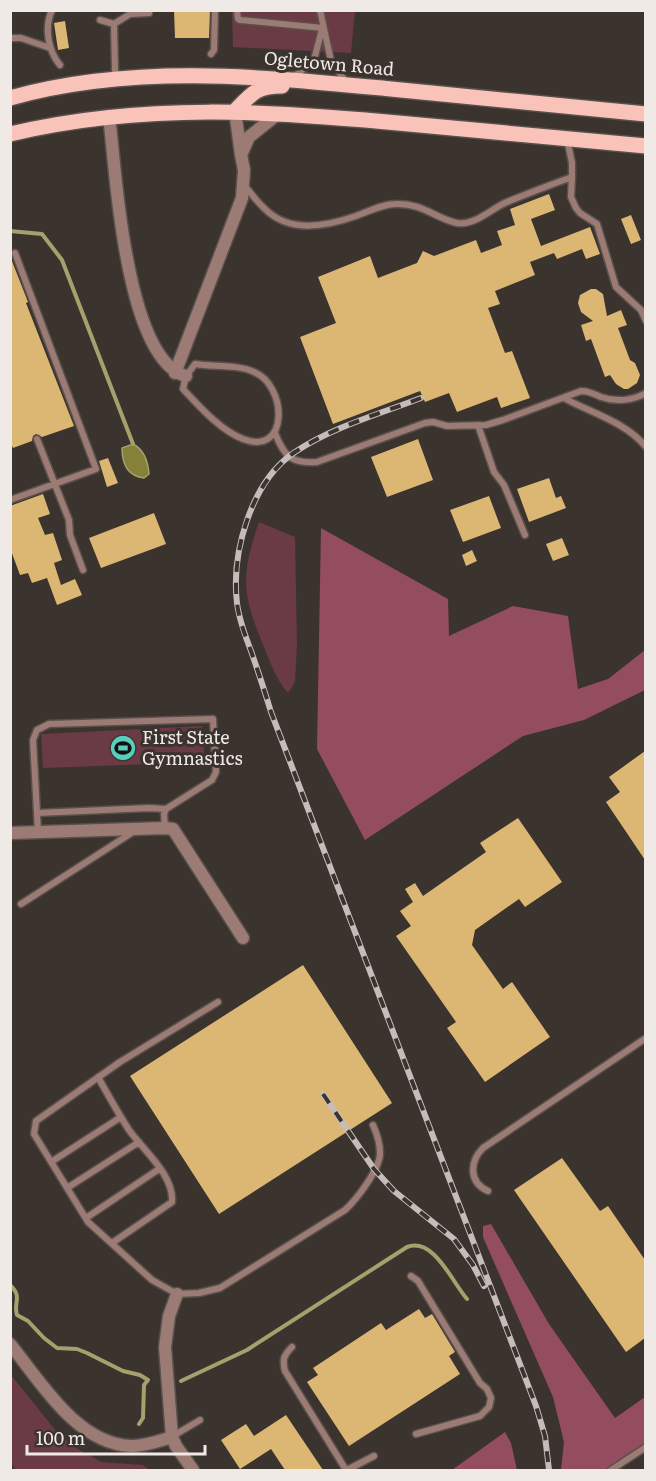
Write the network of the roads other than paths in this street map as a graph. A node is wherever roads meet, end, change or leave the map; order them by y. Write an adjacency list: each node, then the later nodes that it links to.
1 (52, 10): 10 (lane)
2 (215, 10): 11 (lane)
3 (237, 10): 8 (lane)
4 (320, 10): 8 (lane)
5 (149, 13): 7 (lane)
6 (100, 20): 7 (lane)
7 (114, 24): 13 (lane)
8 (322, 28): 14 (lane); 15 (lane)
9 (10, 38): 10 (lane)
10 (50, 48): 12 (lane)
11 (211, 54)
12 (60, 65)
13 (116, 71): 14 (main road); 16 (main road)
14 (292, 79): 15 (main road, Ogletown Road); 16 (main road, Ogletown Road)
15 (348, 85): 17 (main road); 19 (main road, Ogletown Road)
16 (14, 98)
17 (235, 111): 18 (main road); 20 (main road); 25 (street)
18 (279, 113): 22 (main road); 25 (street)
19 (645, 114)
20 (109, 116): 21 (main road); 31 (street)
21 (10, 134)
22 (566, 139): 23 (main road); 27 (lane)
23 (603, 142): 24 (main road); 26 (main road)
24 (645, 146)
25 (241, 154): 28 (street)
26 (645, 156)
27 (572, 177): 28 (lane); 30 (lane)
28 (244, 184): 31 (street)
29 (15, 253): 38 (lane)
30 (645, 321)
31 (181, 375): 35 (lane); 35 (lane)
32 (645, 393): 33 (lane)
33 (564, 398): 34 (lane); 37 (lane)
34 (478, 425): 35 (lane); 40 (lane)
35 (274, 433)
36 (38, 439): 38 (lane)
37 (645, 447)
38 (56, 484): 39 (lane); 41 (lane)
39 (10, 500)
40 (525, 535)
41 (83, 570)
42 (166, 809): 43 (lane); 43 (lane); 45 (lane)
43 (37, 813): 46 (lane)
44 (139, 828): 45 (street); 46 (street); 48 (lane)
45 (165, 828): 49 (street)
46 (38, 832): 47 (street)
47 (10, 833)
48 (21, 904)
49 (243, 938)
50 (218, 1002): 52 (lane)
51 (645, 1038): 59 (lane)
52 (98, 1077): 53 (lane); 56 (lane)
53 (121, 1117): 55 (lane); 56 (lane)
54 (373, 1125): 63 (lane)
55 (139, 1142): 57 (lane); 58 (lane)
56 (51, 1162): 58 (lane)
57 (159, 1169): 60 (lane); 61 (lane)
58 (67, 1188): 60 (lane)
59 (488, 1191)
60 (86, 1218): 61 (lane)
61 (112, 1243): 63 (lane)
62 (411, 1276): 67 (lane)
63 (177, 1294): 68 (street)
64 (10, 1344): 68 (street)
65 (292, 1347): 72 (lane)
66 (200, 1420): 68 (lane)
67 (417, 1434)
68 (172, 1437): 71 (street)
69 (645, 1447): 73 (lane)
70 (374, 1456): 72 (lane)
71 (194, 1470)
72 (346, 1470)
73 (611, 1470)

